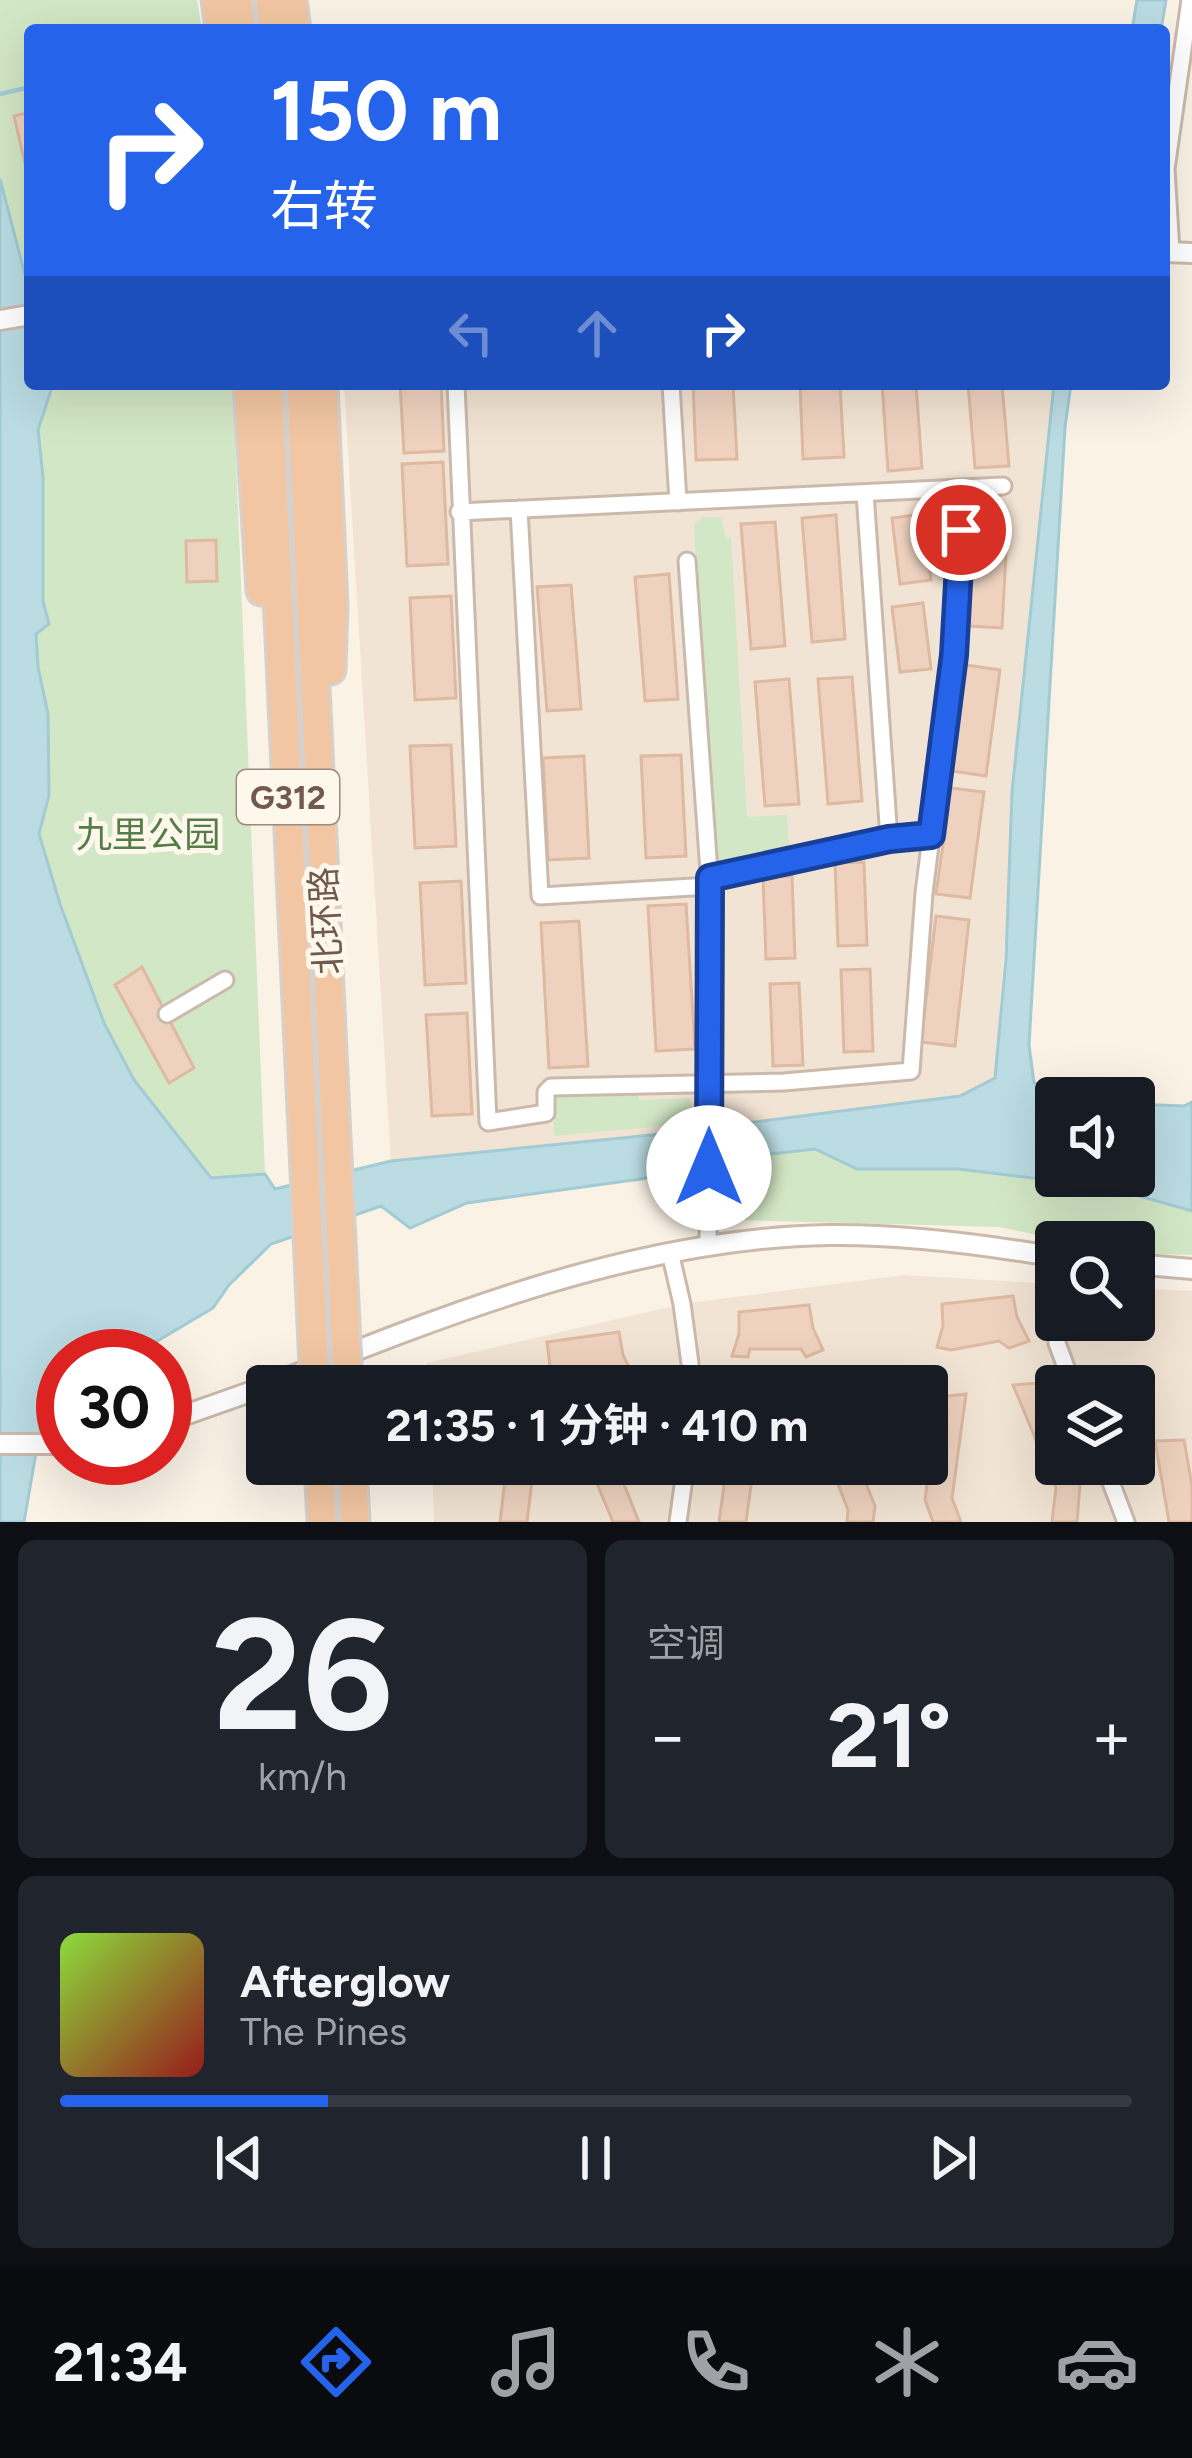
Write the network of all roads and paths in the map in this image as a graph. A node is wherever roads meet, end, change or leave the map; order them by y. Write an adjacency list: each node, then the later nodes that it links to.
1 (1190, 0): 2 (street)
2 (1170, 141)
3 (1170, 203): 4 (street)
4 (1176, 253)
5 (248, 390): 22 (highway)
6 (268, 390): 22 (highway, 北环路 / G312)
7 (301, 390): 21 (highway, 北环路 / G312)
8 (323, 390): 21 (highway)
9 (456, 390): 16 (street)
10 (671, 390): 14 (street)
11 (1003, 486): 12 (street)
12 (964, 488): 13 (street); 18 (street)
13 (865, 493): 14 (street); 19 (street)
14 (678, 502): 15 (street)
15 (519, 509): 16 (street); 20 (street)
16 (459, 512): 25 (street)
17 (687, 561): 20 (street)
18 (931, 835): 19 (street); 25 (street)
19 (889, 839): 20 (street)
20 (710, 882): 25 (street)
21 (326, 907): 33 (highway, 北环路 / G312, bridge)
22 (294, 923): 31 (highway, 北环路 / G312, bridge)
23 (225, 980): 24 (street)
24 (166, 1014)
25 (708, 1081): 26 (street)
26 (708, 1246): 27 (street); 28 (street)
27 (670, 1252): 32 (street); 34 (street)
28 (1035, 1253)
29 (1155, 1266): 30 (street)
30 (1192, 1269)
31 (314, 1365)
32 (319, 1365)
33 (347, 1365)
34 (690, 1365)
35 (246, 1393): 36 (street)
36 (192, 1412)
37 (0, 1444): 38 (street)
38 (36, 1445)
39 (320, 1485): 43 (highway)
40 (353, 1485): 44 (highway)
41 (683, 1485): 45 (street)
42 (1112, 1485): 46 (street)
43 (322, 1522)
44 (355, 1522)
45 (678, 1522)
46 (1126, 1522)

